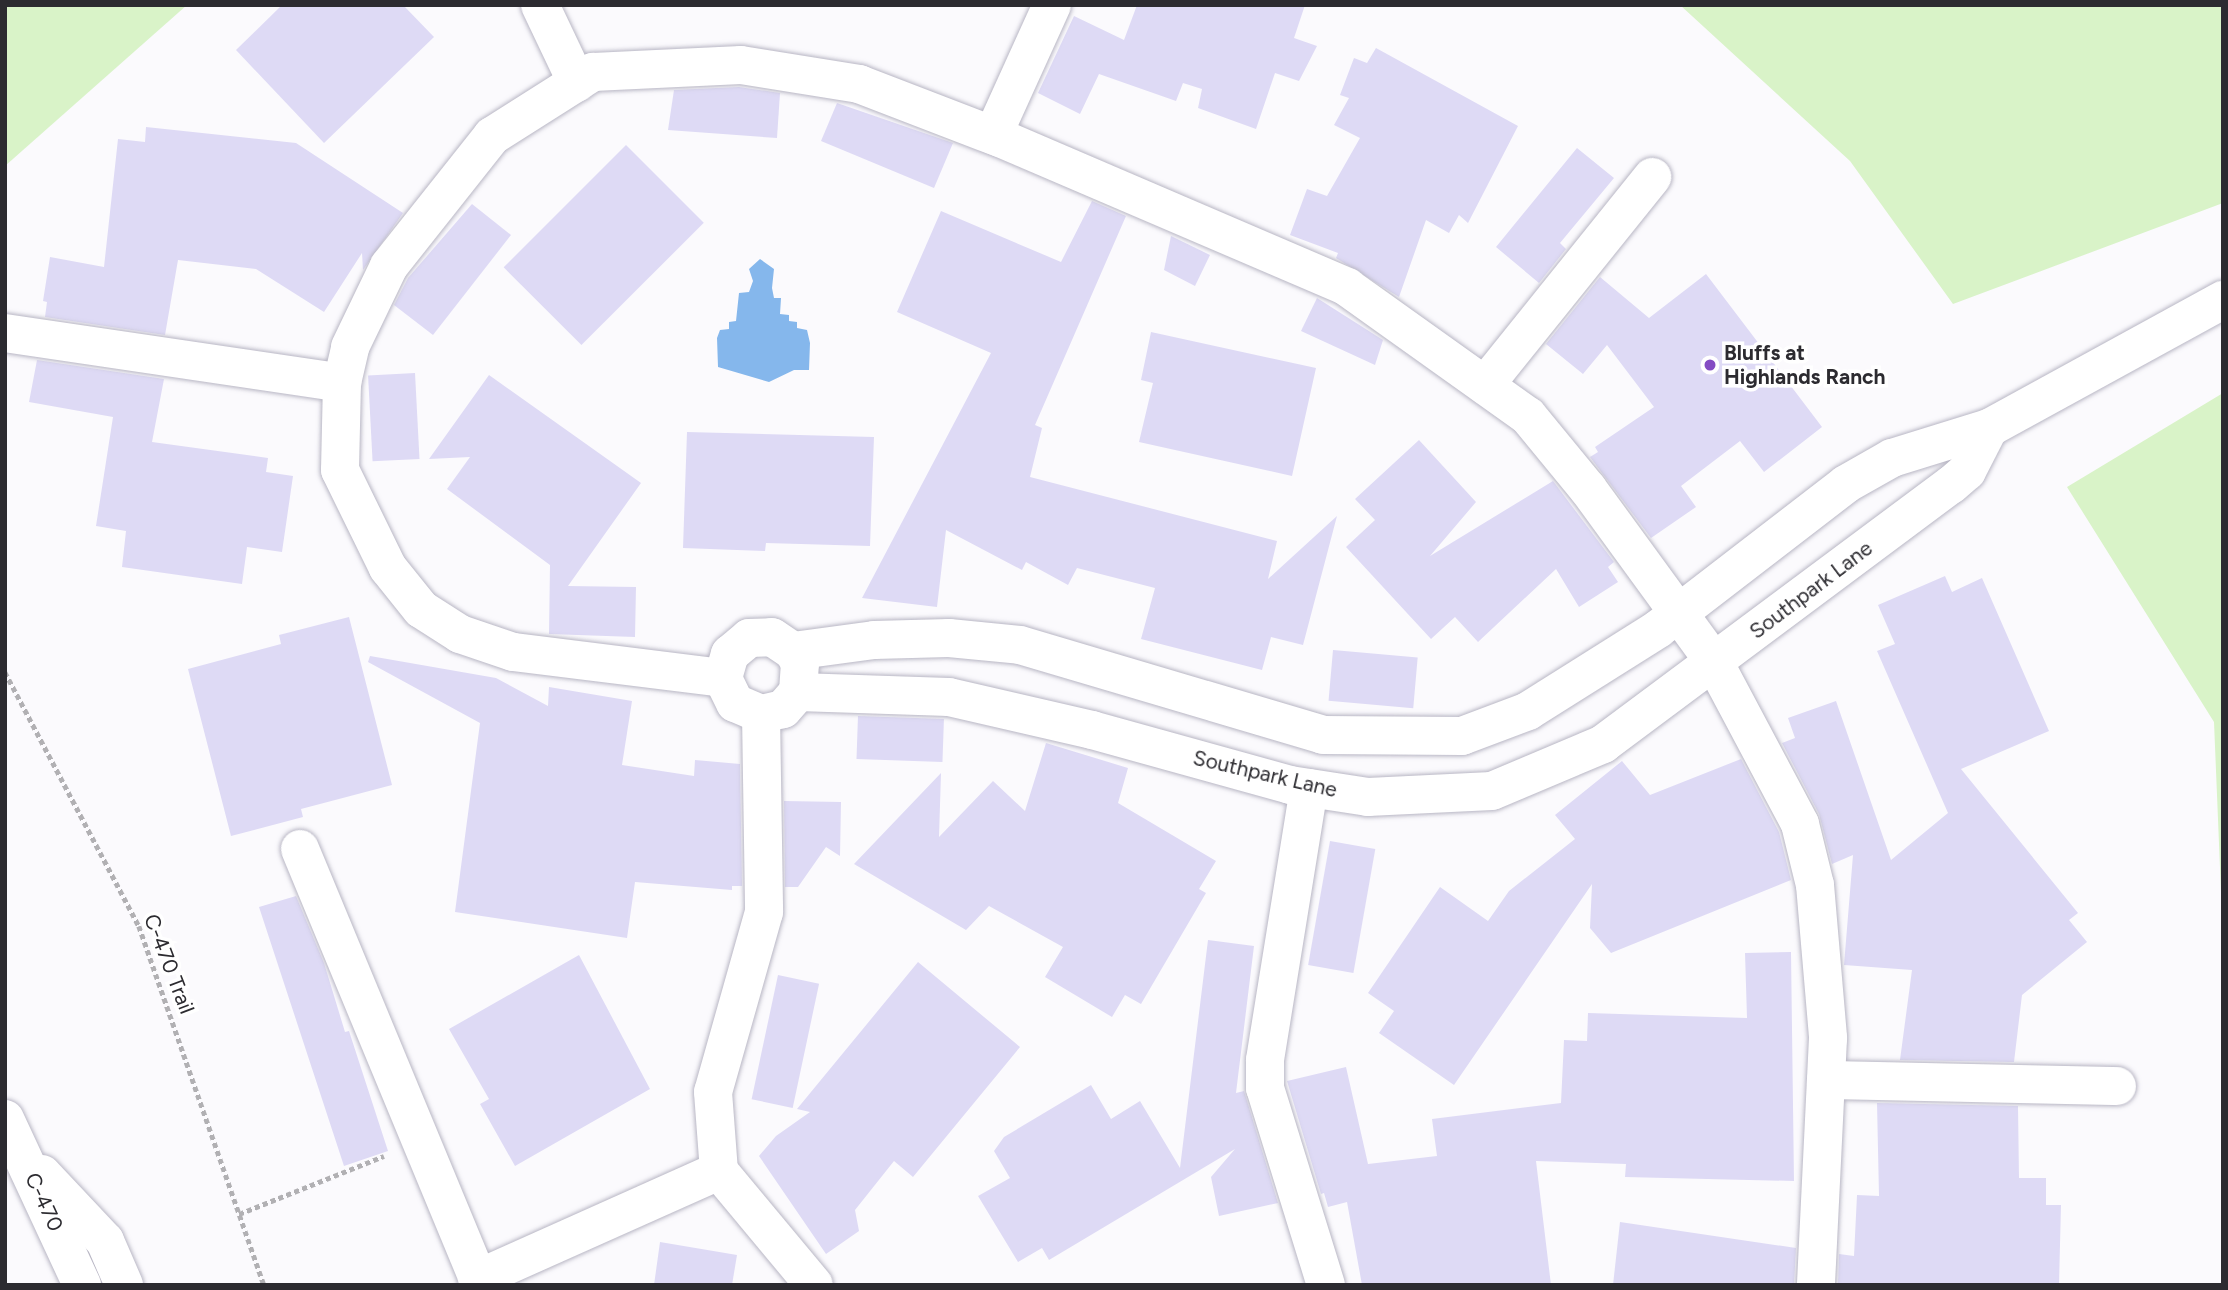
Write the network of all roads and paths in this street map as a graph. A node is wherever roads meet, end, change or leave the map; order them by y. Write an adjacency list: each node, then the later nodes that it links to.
1 (540, 5): 3 (main road)
2 (1052, 5): 4 (main road)
3 (577, 83): 4 (main road); 8 (main road)
4 (993, 135): 9 (main road)
5 (1652, 177): 9 (main road)
6 (2223, 300): 10 (main road)
7 (5, 333): 8 (main road)
8 (342, 383): 15 (main road)
9 (1485, 385): 11 (main road)
10 (1989, 428): 11 (main road); 13 (main road, Southpark Lane)
11 (1680, 612): 12 (main road); 13 (main road)
12 (793, 651): 15 (main road); 16 (main road)
13 (1714, 662): 18 (main road, Southpark Lane); 20 (main road)
14 (5, 671): 25 (path, C-470 Trail)
15 (723, 678): 17 (main road)
16 (798, 692): 17 (main road); 18 (main road, Southpark Lane)
17 (761, 714): 24 (main road)
18 (1309, 788): 31 (main road)
19 (300, 849): 23 (main road)
20 (1826, 1080): 21 (main road); 32 (main road)
21 (2117, 1086)
22 (12, 1134): 27 (main road, C-470); 28 (main road)
23 (421, 1142): 25 (path); 26 (main road)
24 (719, 1171): 26 (main road); 30 (main road)
25 (239, 1214): 29 (path, C-470 Trail)
26 (479, 1282)
27 (82, 1285)
28 (124, 1285)
29 (264, 1285)
30 (814, 1285)
31 (1326, 1285)
32 (1816, 1285)

